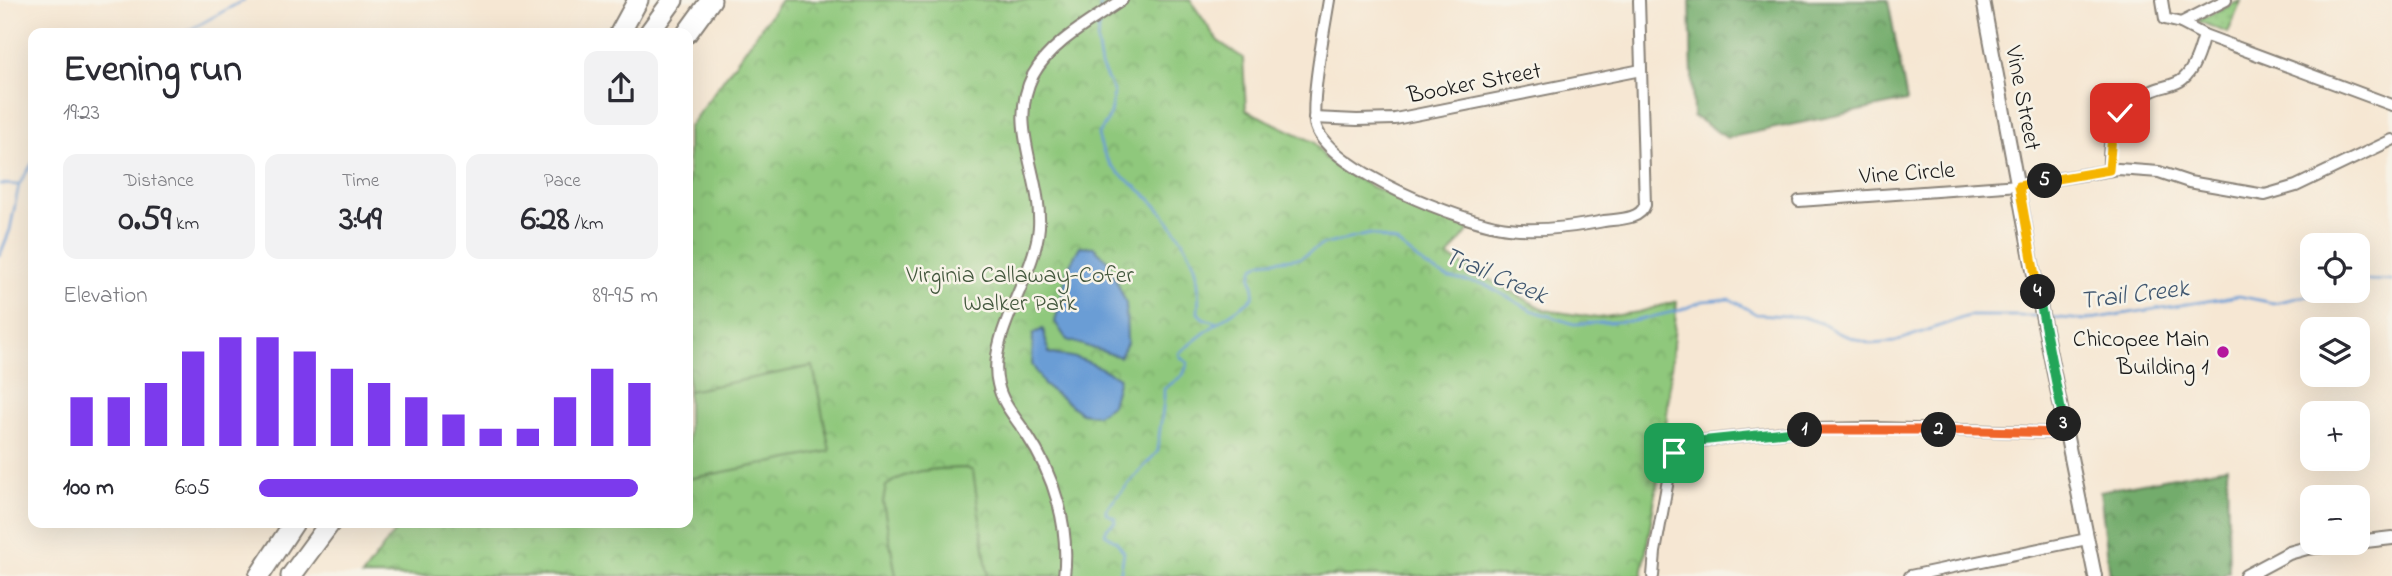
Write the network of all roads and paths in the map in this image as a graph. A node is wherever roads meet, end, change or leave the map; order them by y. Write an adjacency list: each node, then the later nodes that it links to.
1 (638, 0): 11 (highway)
2 (673, 0): 12 (highway)
3 (711, 0): 13 (highway)
4 (1122, 0): 31 (street)
5 (1329, 0): 17 (street)
6 (1639, 0): 15 (street)
7 (1983, 0): 20 (street, Vine Street)
8 (2162, 0): 10 (street)
9 (2226, 0): 10 (street)
10 (2181, 23): 14 (street)
11 (623, 28)
12 (653, 28)
13 (691, 28)
14 (2204, 35): 16 (street); 19 (street)
15 (1641, 70): 17 (street, Booker Street); 17 (street)
16 (2392, 105)
17 (1314, 118)
18 (2392, 140): 19 (street, Vine Circle)
19 (2109, 170): 20 (street, Vine Circle)
20 (2019, 186): 21 (street, Vine Circle); 22 (street, Vine Street)
21 (1799, 201)
22 (2066, 433): 26 (street, Vine Street); 32 (street)
23 (291, 528): 29 (highway)
24 (326, 528): 30 (highway)
25 (2392, 538): 27 (street)
26 (2087, 539): 33 (street); 34 (street, Vine Street)
27 (2370, 541)
28 (2300, 550): 35 (street)
29 (259, 576)
30 (291, 576)
31 (1064, 576)
32 (1653, 576)
33 (1910, 576)
34 (2095, 576)
35 (2246, 576)

